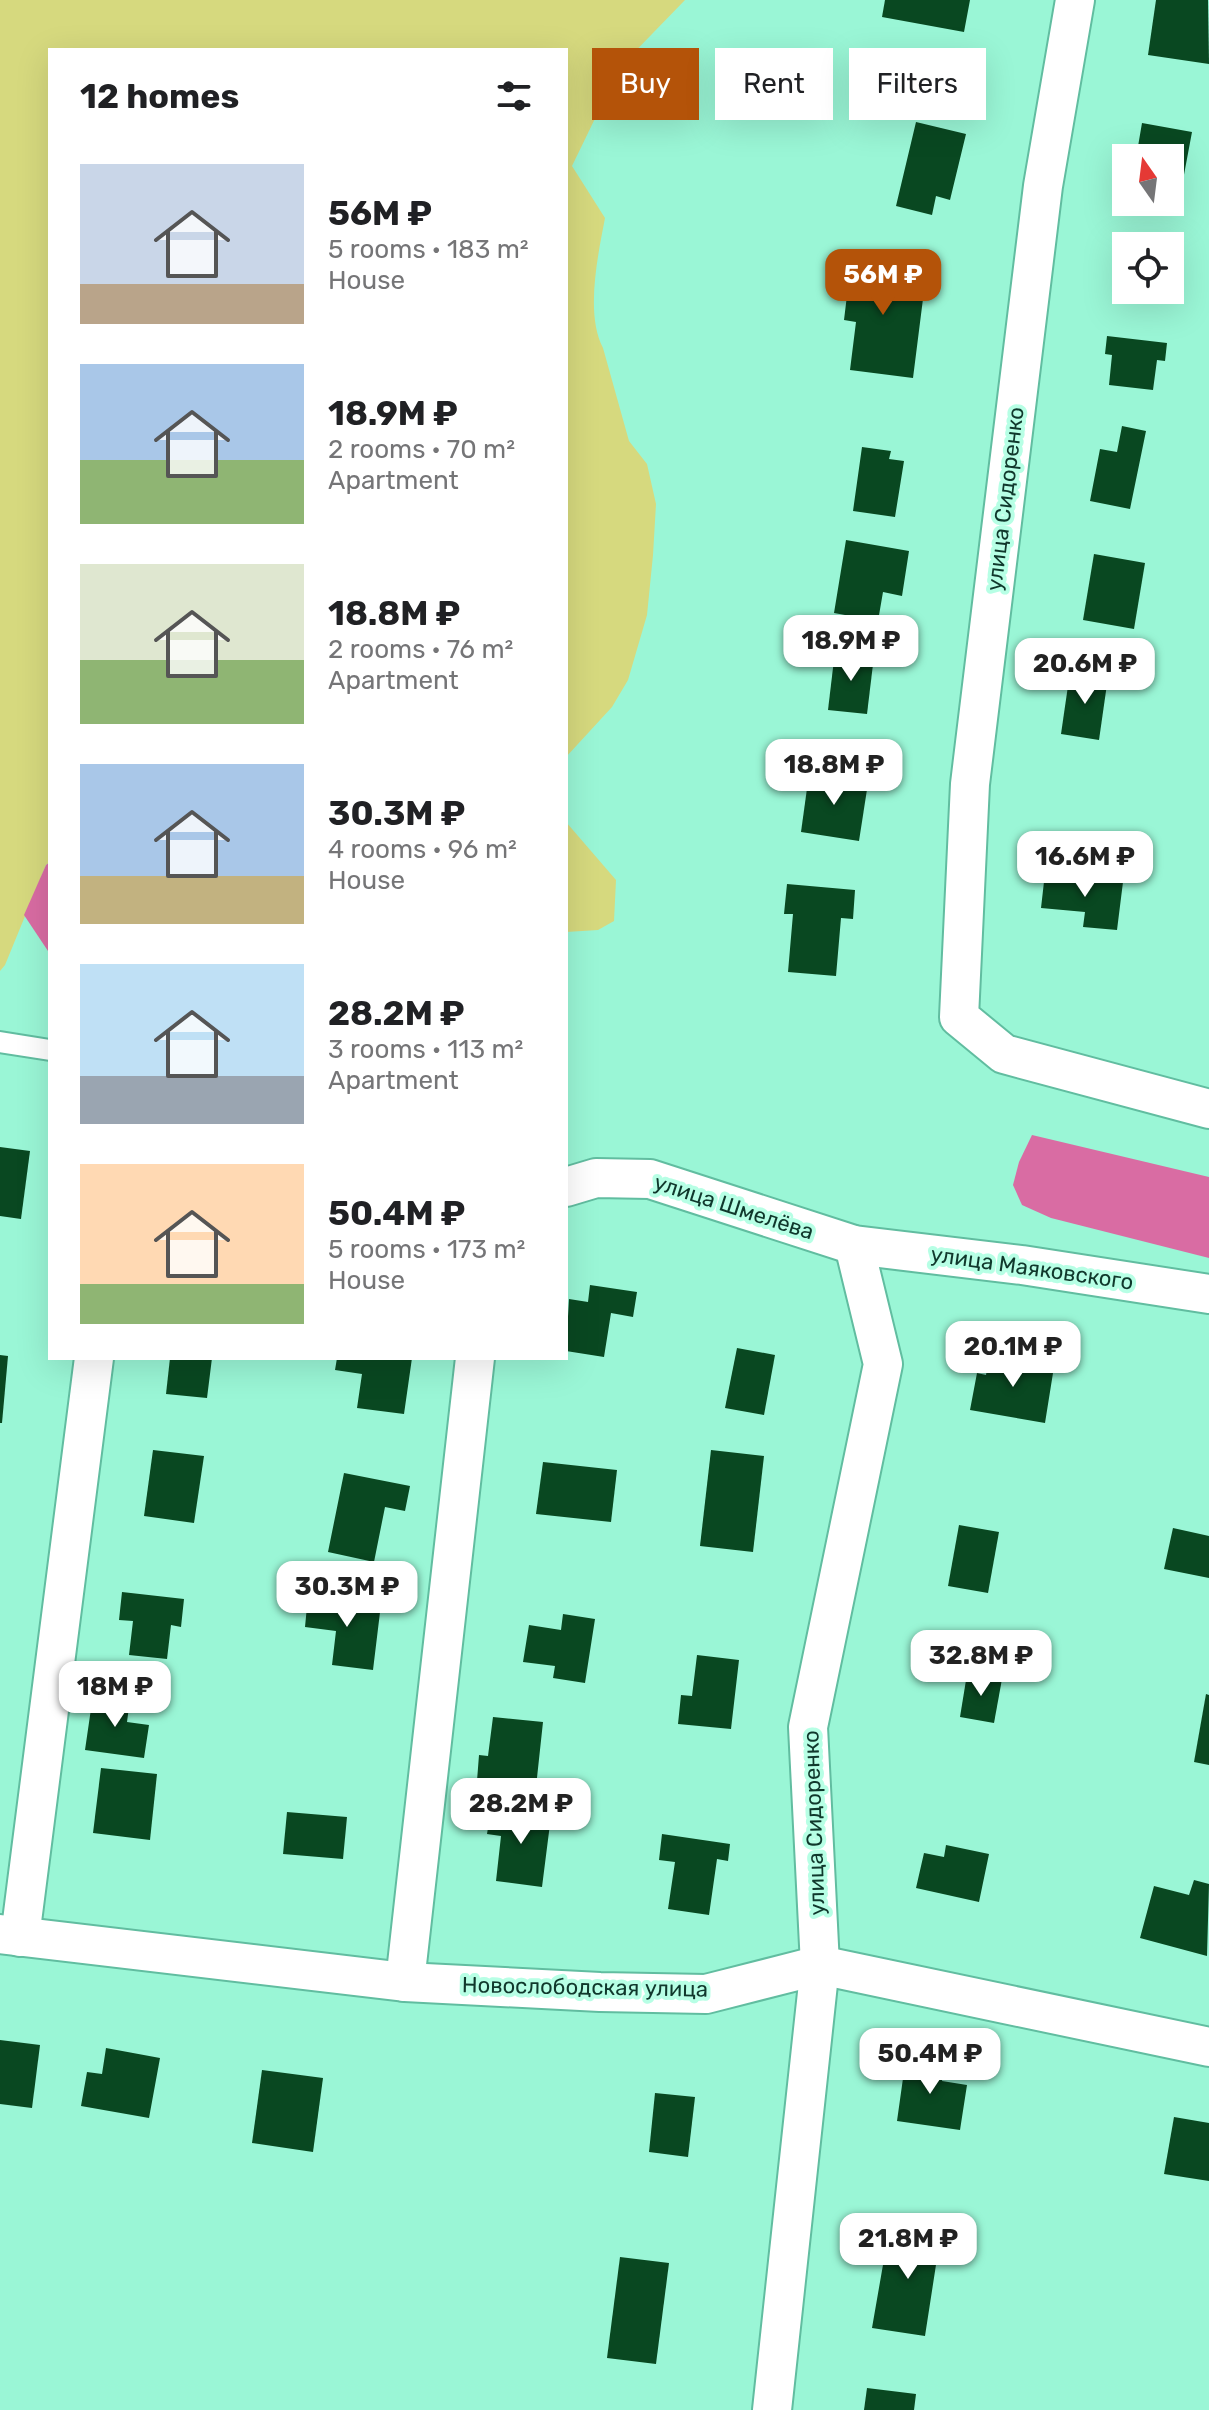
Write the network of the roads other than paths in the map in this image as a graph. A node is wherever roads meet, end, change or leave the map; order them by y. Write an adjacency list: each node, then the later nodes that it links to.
1 (1075, 0): 4 (street, улица Сидоренко)
2 (0, 1042): 3 (lane)
3 (48, 1050)
4 (1209, 1109)
5 (568, 1186): 6 (street, улица Шмелёва)
6 (854, 1245): 7 (street, улица Маяковского); 11 (street, улица Сидоренко)
7 (1209, 1294)
8 (94, 1360): 10 (street)
9 (475, 1360): 12 (street)
10 (10, 1936): 12 (street, Новослободская улица)
11 (820, 1965): 12 (street, Новослободская улица); 13 (street, Новослободская улица); 14 (street, улица Сидоренко)
12 (405, 1982)
13 (1209, 2047)
14 (772, 2410)

